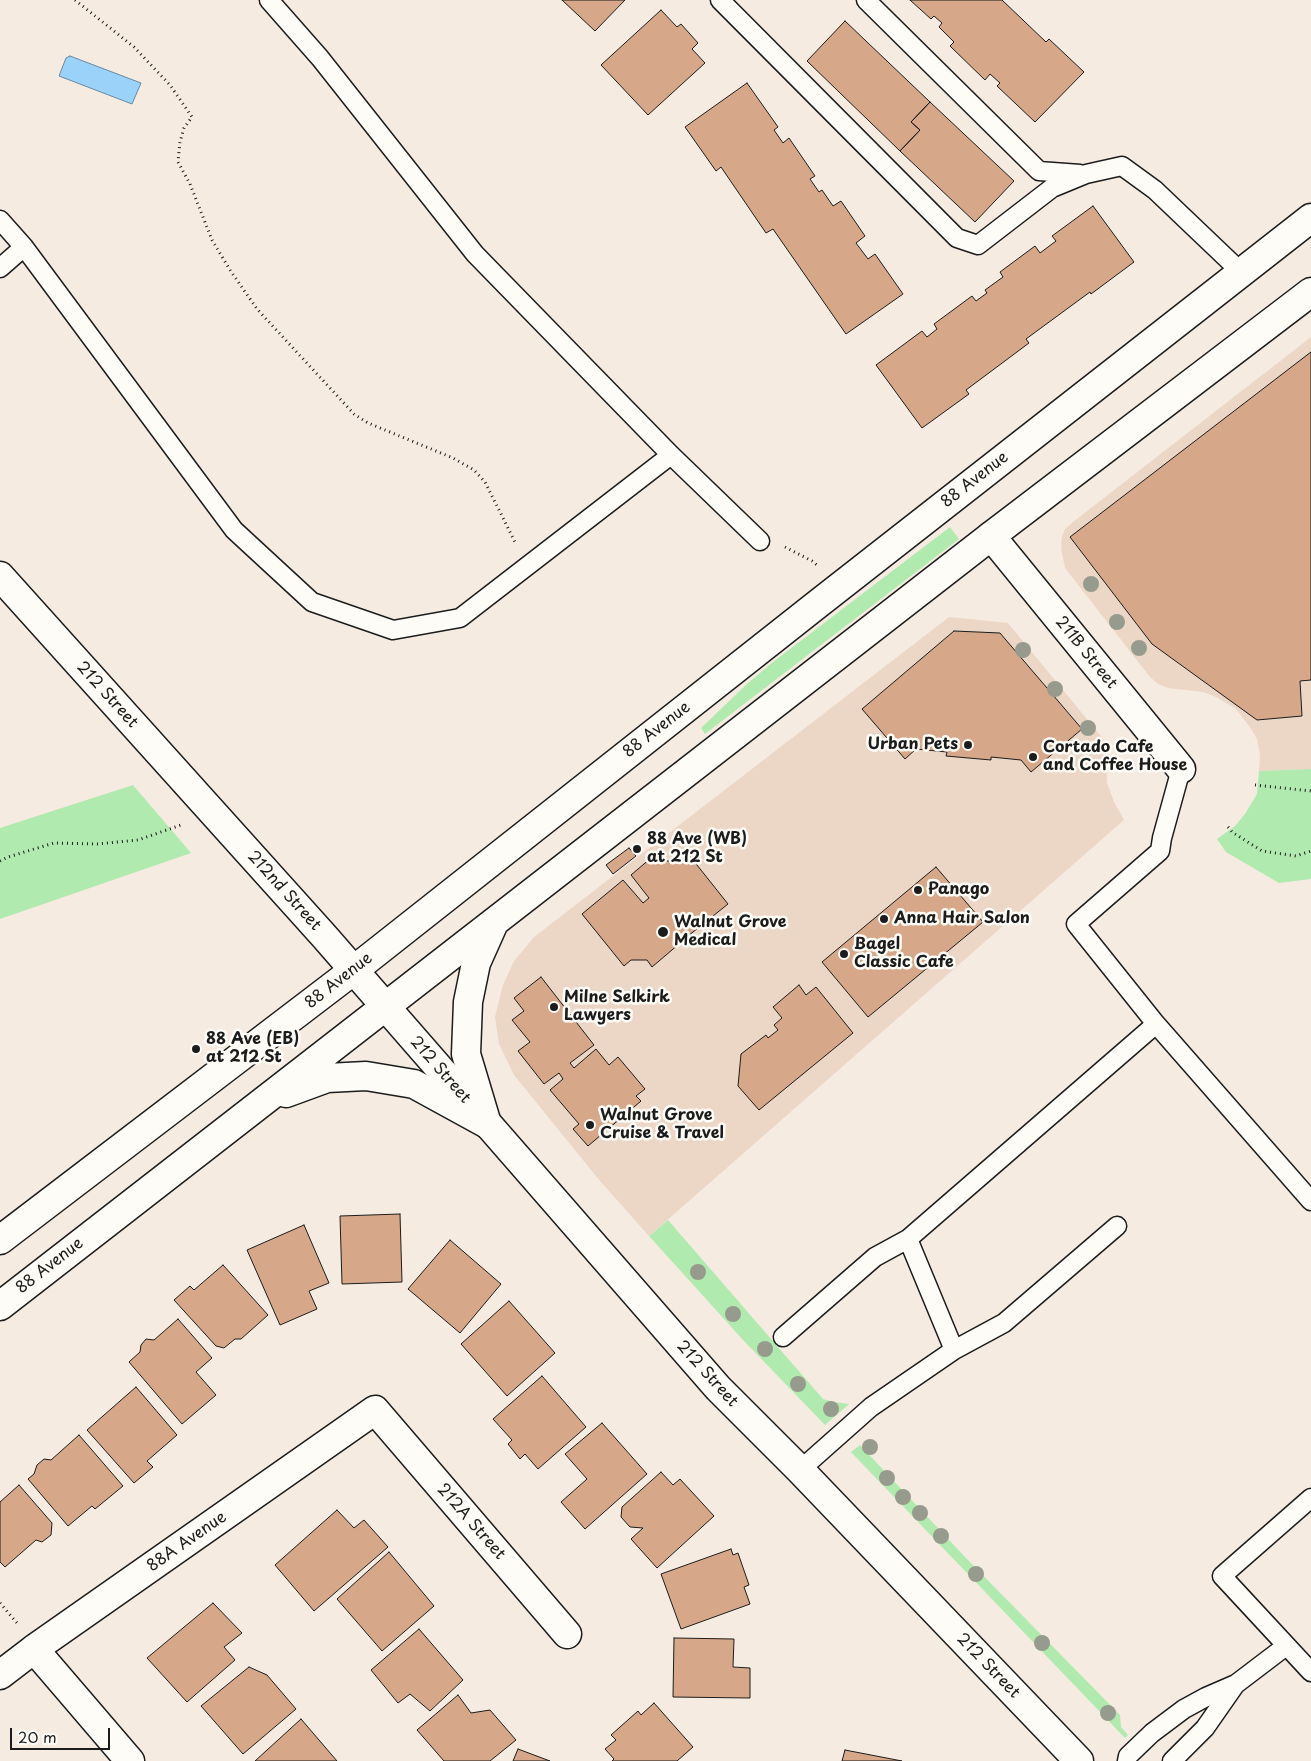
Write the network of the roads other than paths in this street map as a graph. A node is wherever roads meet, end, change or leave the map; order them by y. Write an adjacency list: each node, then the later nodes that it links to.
1 (269, 0): 11 (lane)
2 (720, 0): 4 (lane)
3 (866, 0): 4 (lane)
4 (1086, 174): 9 (lane)
5 (1311, 218): 9 (main road, 88 Avenue)
6 (0, 220): 7 (lane)
7 (24, 247): 8 (lane); 11 (lane)
8 (0, 268)
9 (1241, 272): 18 (main road, 88 Avenue)
10 (1311, 292): 12 (main road, 88 Avenue)
11 (671, 455): 13 (lane)
12 (991, 536): 15 (main road, 211B Street); 17 (main road, 88 Avenue)
13 (760, 541)
14 (0, 576): 16 (main road, 212 Street)
15 (1181, 769): 20 (lane)
16 (215, 813): 18 (main road, 212nd Street)
17 (495, 922): 19 (main road, 88 Avenue); 22 (main road)
18 (354, 970): 19 (main road, 212 Street); 26 (main road, 88 Avenue)
19 (385, 1007): 21 (main road, 88 Avenue); 22 (main road, 212 Street)
20 (1156, 1024): 23 (lane); 25 (lane)
21 (261, 1102): 22 (main road); 27 (main road, 88 Avenue)
22 (487, 1124): 31 (main road, 212 Street)
23 (1311, 1201)
24 (1117, 1226): 29 (lane)
25 (908, 1239): 28 (lane); 29 (lane)
26 (0, 1240)
27 (0, 1306)
28 (783, 1337)
29 (954, 1350): 31 (lane)
30 (375, 1410): 33 (main road, 212A Street); 35 (main road, 88A Avenue)
31 (800, 1470): 40 (main road, 212 Street)
32 (1311, 1498): 34 (lane)
33 (567, 1634)
34 (1286, 1646): 36 (lane); 38 (lane)
35 (34, 1649): 37 (main road, 88A Avenue); 39 (main road)
36 (1311, 1672)
37 (0, 1675)
38 (1236, 1684): 41 (lane); 42 (lane)
39 (130, 1761)
40 (1079, 1761)
41 (1127, 1761)
42 (1172, 1761)

